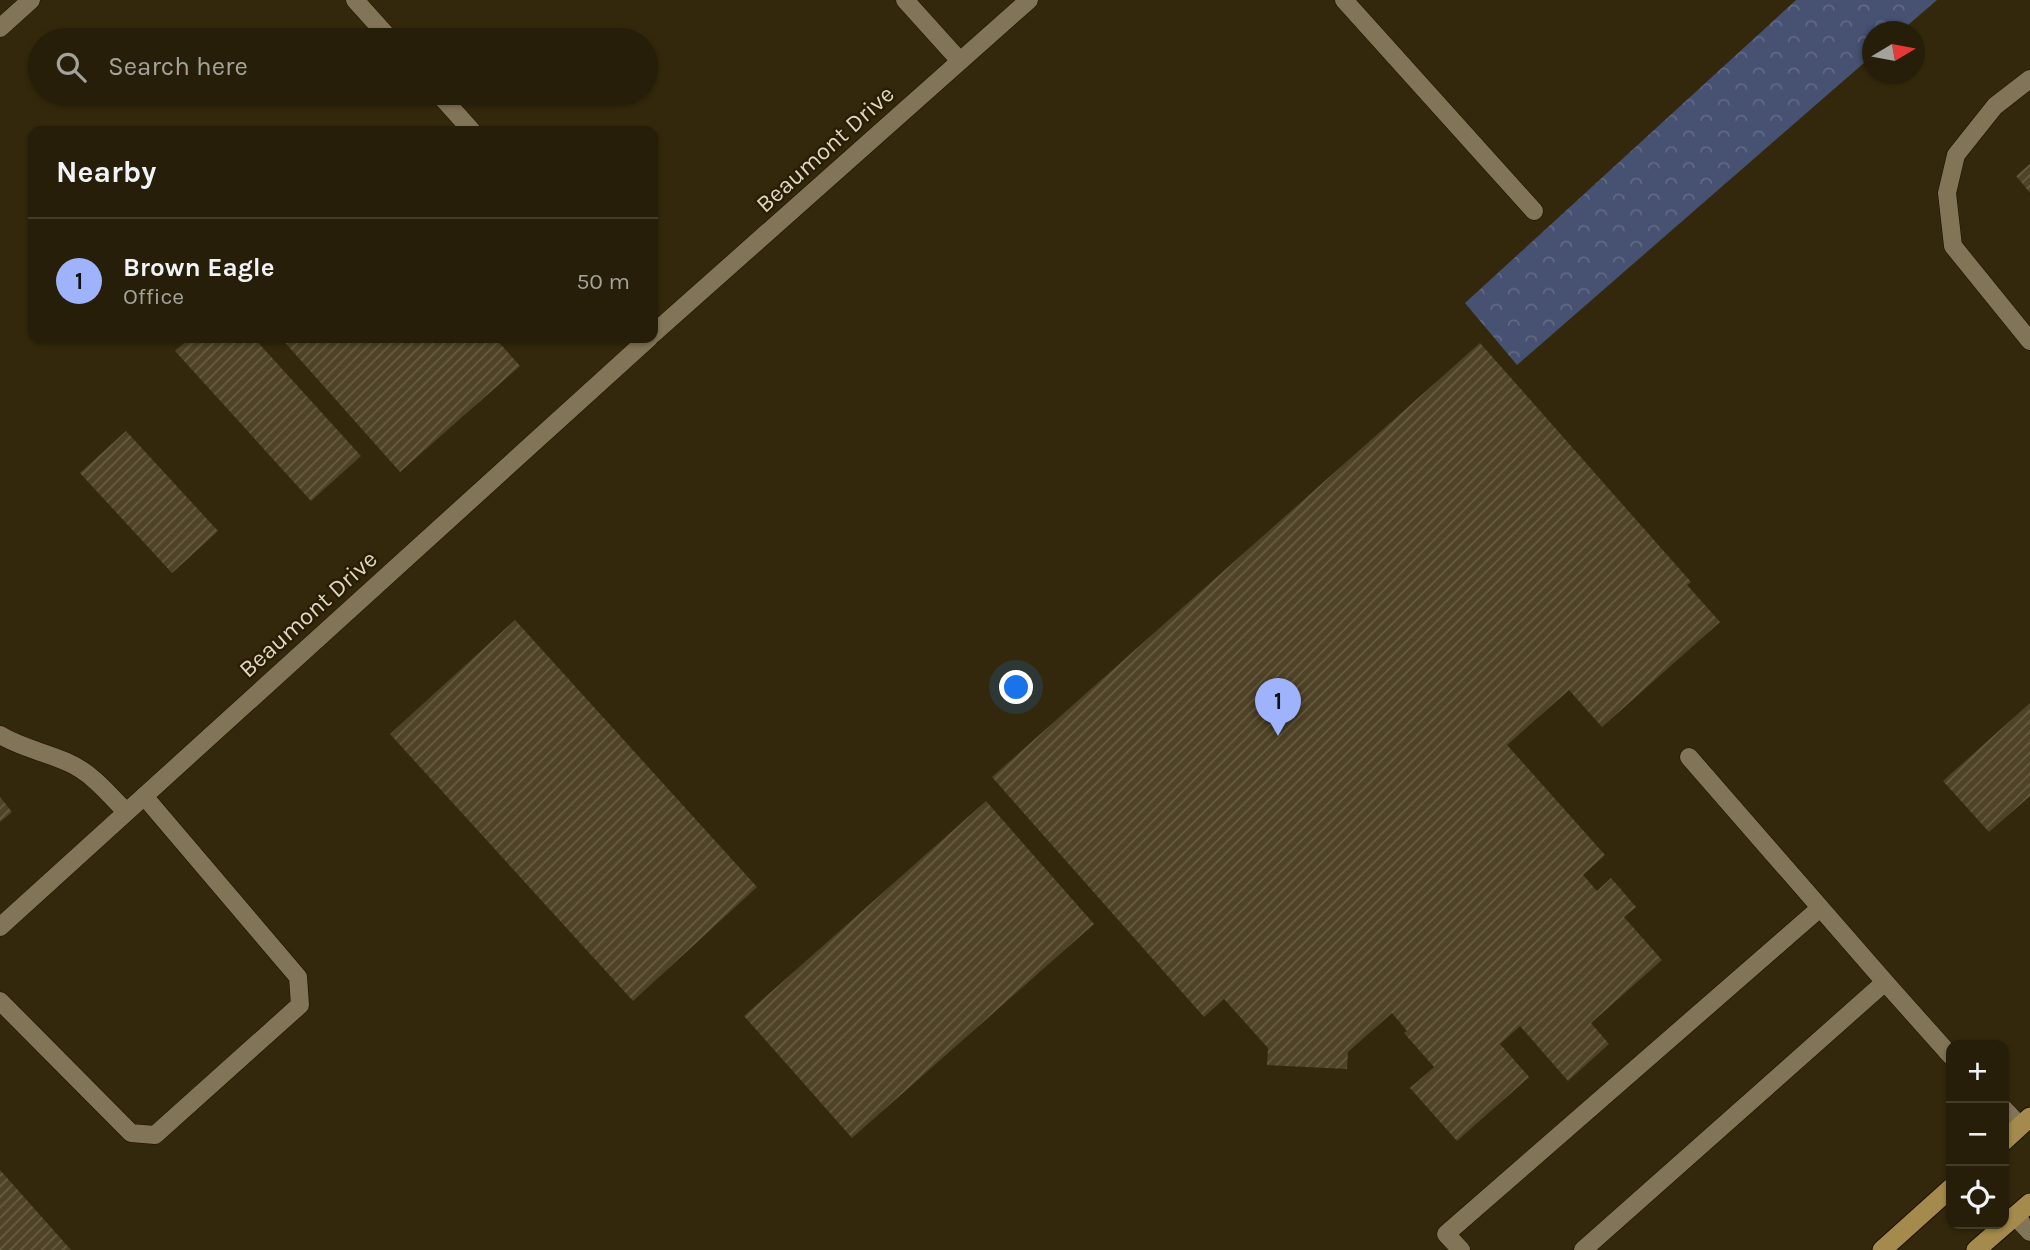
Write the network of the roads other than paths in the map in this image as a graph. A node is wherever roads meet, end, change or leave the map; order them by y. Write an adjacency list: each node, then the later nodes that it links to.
1 (31, 0): 6 (street)
2 (355, 0): 7 (street)
3 (905, 0): 8 (street)
4 (1029, 0): 8 (street, Beaumont Drive)
5 (1344, 0): 12 (street)
6 (0, 28)
7 (380, 28)
8 (960, 61): 13 (street, Beaumont Drive)
9 (2030, 79): 14 (street)
10 (449, 105): 11 (street)
11 (468, 126)
12 (1534, 211)
13 (658, 330)
14 (2030, 341)
15 (643, 343): 18 (street, Beaumont Drive)
16 (0, 735): 19 (street)
17 (1689, 757): 20 (street)
18 (144, 796): 19 (street, Beaumont Drive); 23 (street)
19 (126, 812): 21 (street, Beaumont Drive)
20 (1821, 908): 22 (street); 31 (street)
21 (0, 927)
22 (1885, 982): 24 (street); 32 (street)
23 (0, 1001)
24 (1946, 1050)
25 (2009, 1112): 26 (street)
26 (2025, 1121): 27 (highway)
27 (2009, 1136)
28 (1946, 1192): 33 (highway)
29 (2023, 1210): 30 (street); 34 (highway)
30 (2030, 1232)
31 (1461, 1250)
32 (1583, 1250)
33 (1882, 1250)
34 (1976, 1250)

